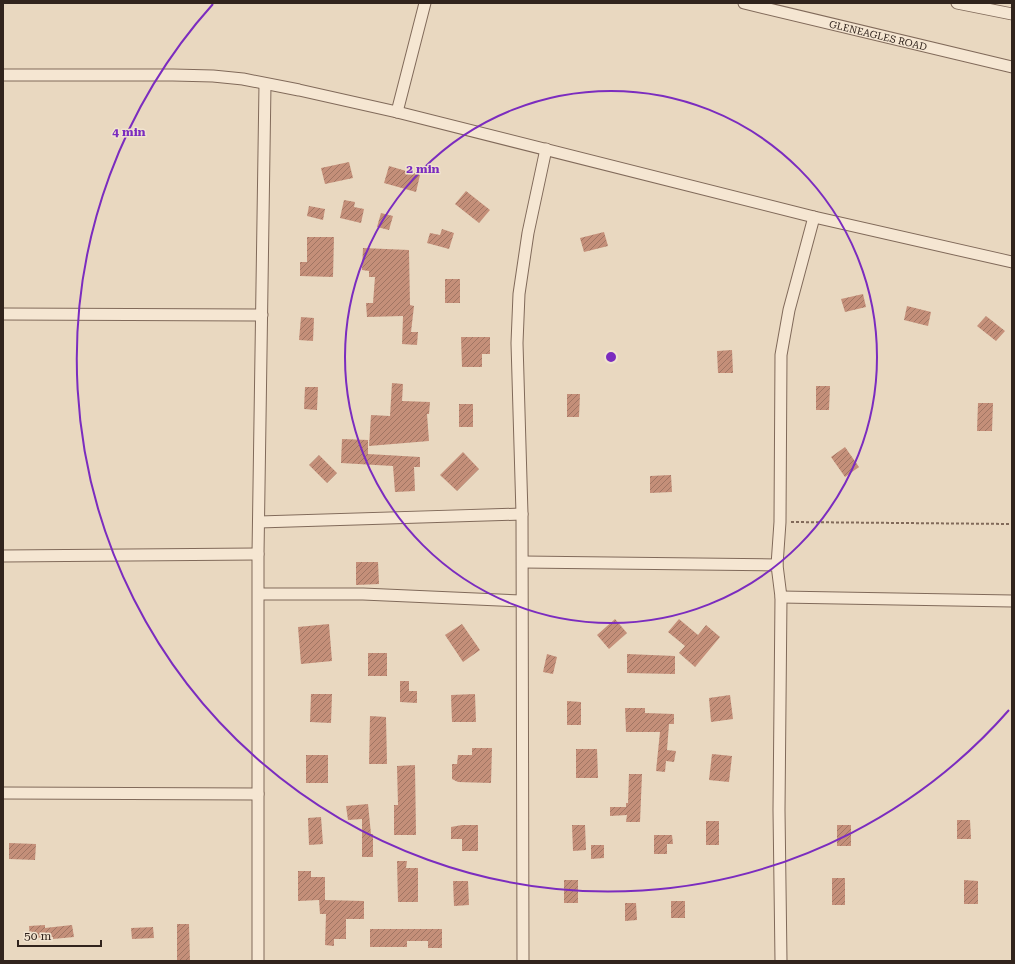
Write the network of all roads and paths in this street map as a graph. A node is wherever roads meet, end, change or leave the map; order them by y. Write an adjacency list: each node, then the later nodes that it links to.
1 (425, 3): 8 (street)
2 (744, 3): 5 (street, GLENEAGLES ROAD)
3 (957, 3): 4 (street)
4 (1012, 14)
5 (1012, 67)
6 (3, 75): 7 (street)
7 (265, 84): 8 (street); 13 (street)
8 (397, 112): 9 (street)
9 (546, 149): 10 (street); 14 (street)
10 (814, 217): 11 (street); 16 (street)
11 (1012, 262)
12 (3, 314): 13 (street)
13 (262, 315): 15 (street)
14 (522, 514): 15 (street); 20 (street)
15 (259, 522): 18 (street)
16 (780, 522): 17 (path); 21 (street)
17 (1012, 524)
18 (258, 554): 19 (street); 22 (street)
19 (3, 556)
20 (523, 562): 21 (street); 24 (street)
21 (777, 565): 23 (street)
22 (259, 594): 24 (street); 27 (street)
23 (781, 597): 25 (street); 30 (street)
24 (522, 601): 29 (street)
25 (1012, 601)
26 (3, 793): 27 (street)
27 (258, 794): 28 (street)
28 (258, 961)
29 (523, 961)
30 (781, 961)

